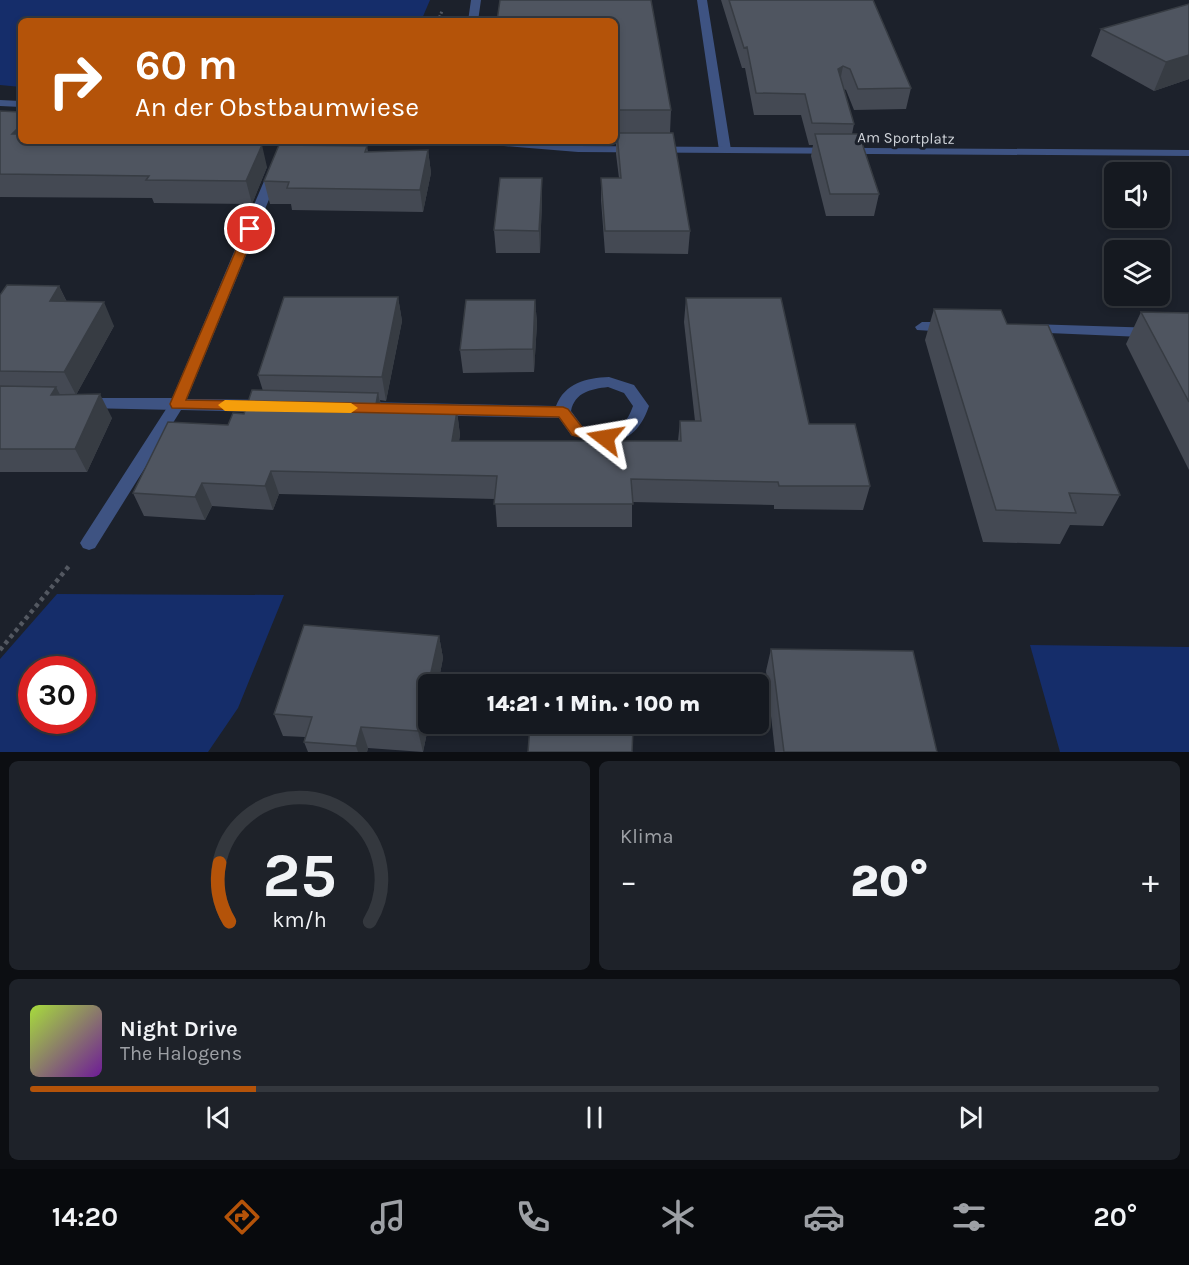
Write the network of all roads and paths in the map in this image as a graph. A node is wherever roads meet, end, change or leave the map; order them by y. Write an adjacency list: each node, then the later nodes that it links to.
1 (476, 0): 3 (street)
2 (702, 0): 8 (street)
3 (473, 18)
4 (0, 103): 5 (street)
5 (18, 104)
6 (286, 144): 15 (street)
7 (516, 144): 8 (street, Am Sportplatz)
8 (725, 150): 9 (street, Am Sportplatz)
9 (1189, 153)
10 (922, 327): 11 (street)
11 (968, 328)
12 (1014, 329): 13 (street)
13 (1189, 334)
14 (71, 403): 15 (street)
15 (177, 404): 16 (street); 19 (street)
16 (283, 407)
17 (353, 408): 18 (street)
18 (563, 412): 18 (street)
19 (89, 543): 20 (path)
20 (0, 650)

